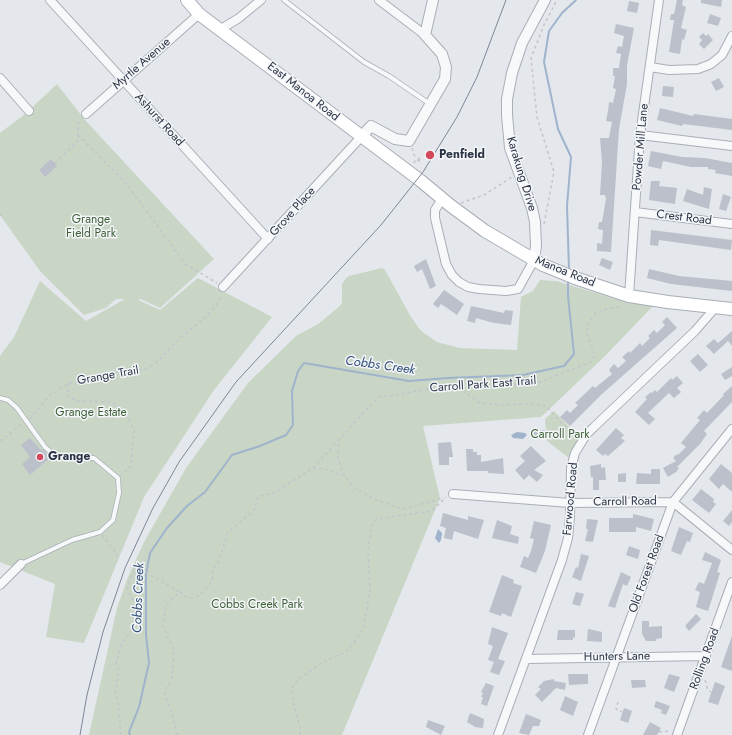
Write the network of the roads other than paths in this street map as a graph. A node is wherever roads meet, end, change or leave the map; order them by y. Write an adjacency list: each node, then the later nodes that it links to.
1 (50, 0): 15 (street, Ashurst Road)
2 (187, 0): 9 (main road, East Manoa Road)
3 (261, 0): 10 (street)
4 (284, 0): 16 (lane)
5 (379, 0): 11 (street)
6 (433, 0): 11 (street)
7 (545, 0): 27 (street, Karakung Drive)
8 (659, 0): 13 (street, Powder Mill Lane)
9 (199, 14): 10 (main road, East Manoa Road); 15 (street, Myrtle Avenue)
10 (221, 29): 20 (main road, East Manoa Road)
11 (425, 35): 16 (street)
12 (732, 36): 13 (street)
13 (650, 67): 19 (street, Powder Mill Lane)
14 (0, 78): 17 (street)
15 (123, 81): 18 (street, Myrtle Avenue); 26 (street, Ashurst Road)
16 (430, 104): 20 (street)
17 (29, 111)
18 (86, 114)
19 (640, 135): 21 (street); 24 (street, Powder Mill Lane)
20 (361, 137): 22 (main road, East Manoa Road); 26 (street, Grove Place)
21 (732, 146)
22 (421, 181): 23 (main road, Manoa Road)
23 (446, 202): 27 (main road, Manoa Road); 27 (street)
24 (635, 212): 25 (street, Crest Road); 29 (street, Powder Mill Lane)
25 (732, 224)
26 (268, 239): 28 (street, Grove Place)
27 (534, 260): 29 (main road, Manoa Road)
28 (223, 287)
29 (627, 295): 30 (main road, Manoa Road)
30 (716, 308): 31 (main road, Manoa Road); 36 (street, Farwood Road)
31 (732, 309)
32 (0, 398): 38 (lane)
33 (732, 428): 35 (street, Old Forest Road)
34 (449, 496): 36 (street, Carroll Road)
35 (673, 502): 36 (street, Carroll Road); 37 (street, Carroll Road); 42 (street, Old Forest Road)
36 (570, 503): 43 (street, Farwood Road)
37 (732, 550)
38 (21, 564): 40 (street)
39 (732, 582): 41 (street, Rolling Road)
40 (0, 585)
41 (706, 656): 42 (street, Hunters Lane); 44 (street, Rolling Road)
42 (617, 657): 43 (street, Hunters Lane); 46 (street, Old Forest Road)
43 (527, 659): 45 (street, Farwood Road)
44 (674, 733)
45 (498, 735)
46 (588, 735)

